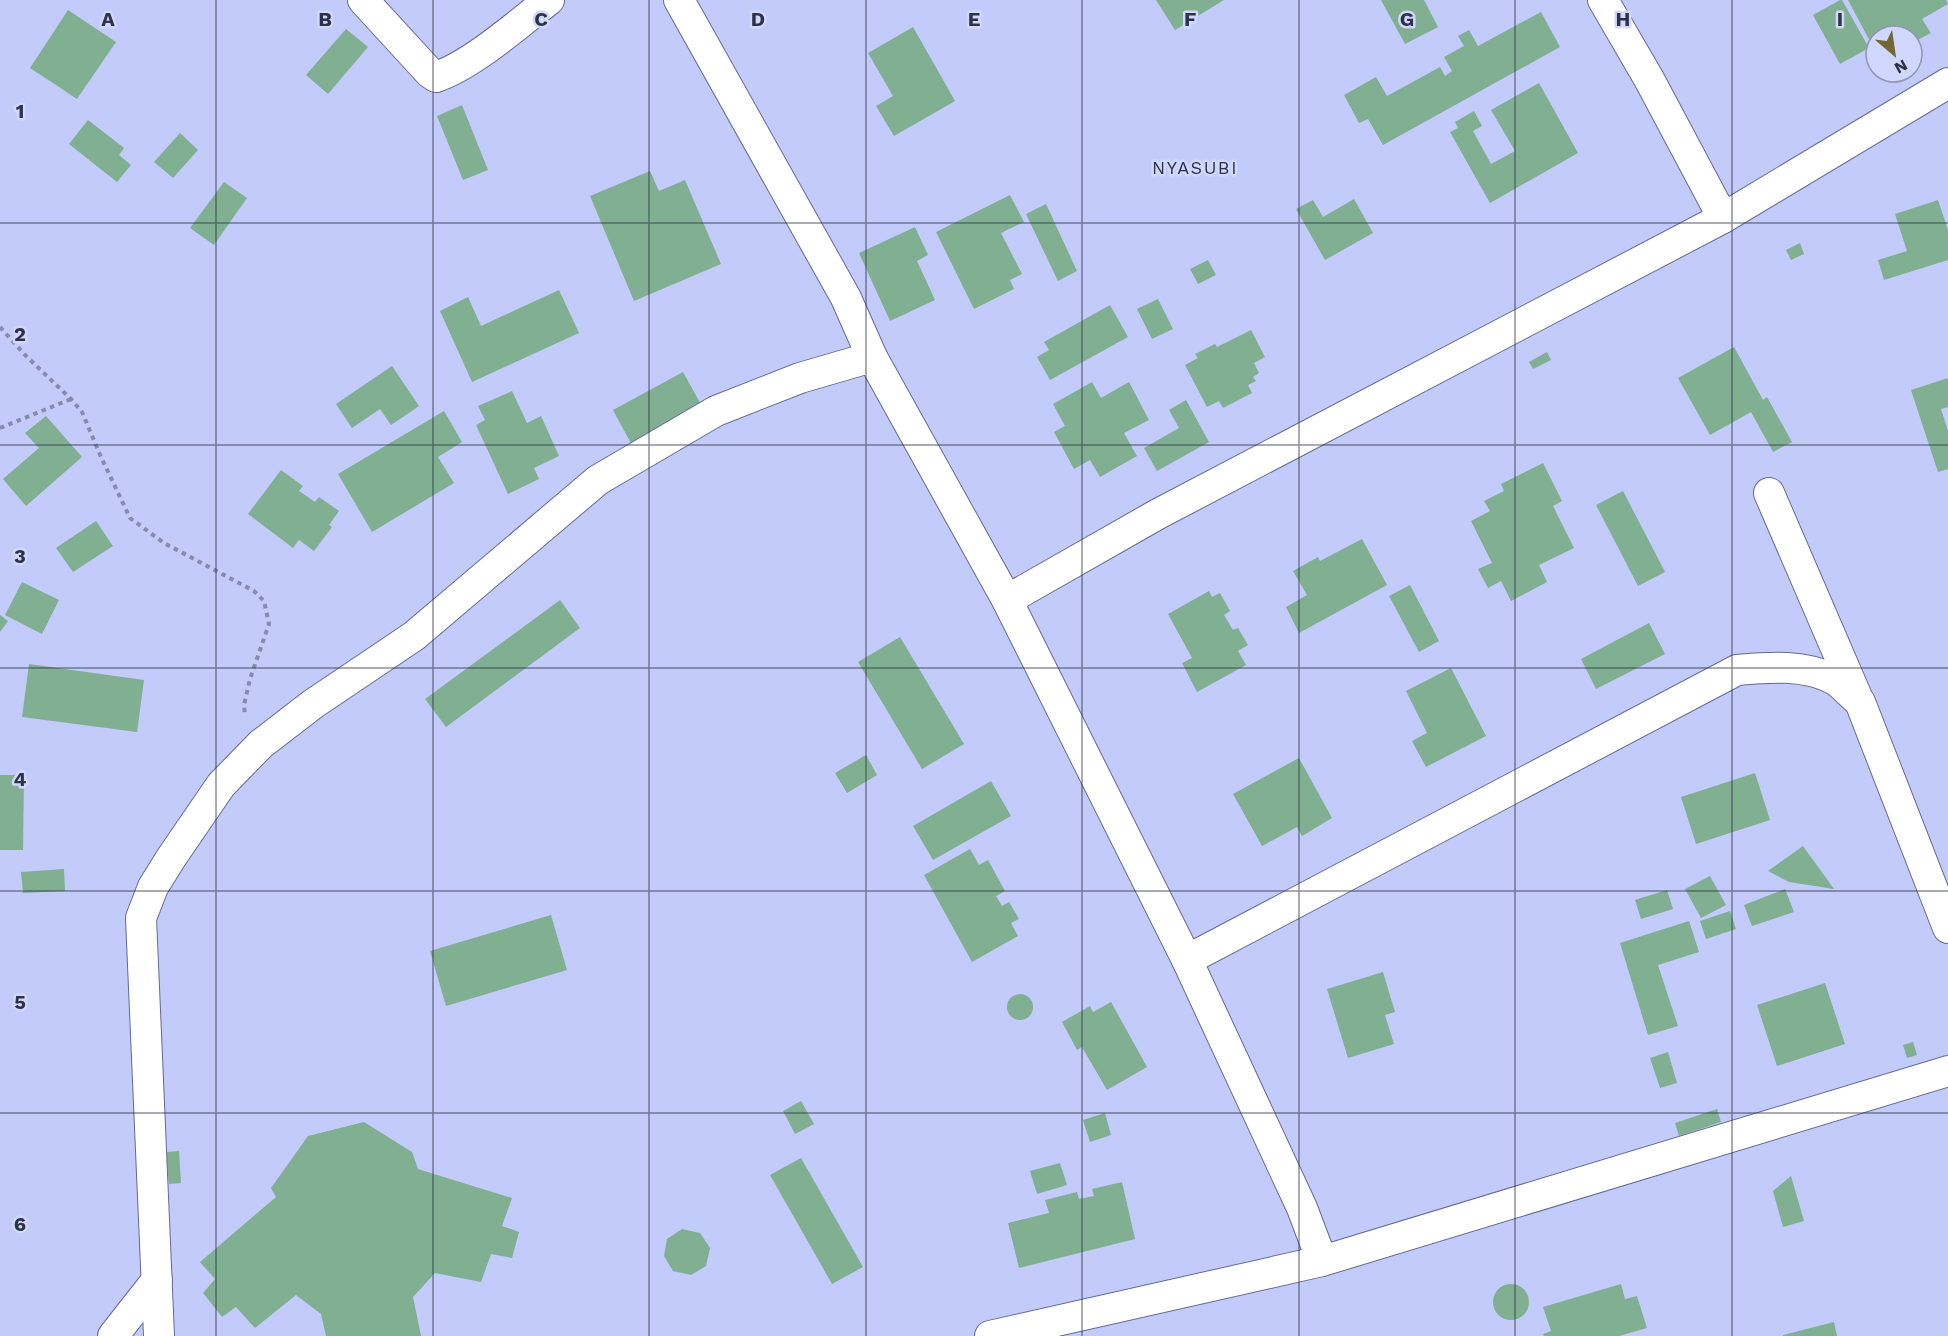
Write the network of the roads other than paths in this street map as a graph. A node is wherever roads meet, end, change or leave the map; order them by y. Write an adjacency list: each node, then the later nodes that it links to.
1 (363, 0): 2 (street)
2 (549, 0)
3 (679, 0): 7 (street)
4 (1603, 0): 6 (street)
5 (1948, 83): 6 (street)
6 (1723, 218): 9 (street)
7 (872, 357): 9 (street); 15 (street)
8 (1769, 494): 10 (street)
9 (1007, 600): 12 (street)
10 (1860, 702): 11 (street); 12 (street)
11 (1948, 928)
12 (1187, 960): 14 (street)
13 (1948, 1071): 14 (street)
14 (1322, 1261): 18 (street)
15 (157, 1280): 16 (street); 17 (street)
16 (113, 1336)
17 (159, 1336)
18 (990, 1336)

